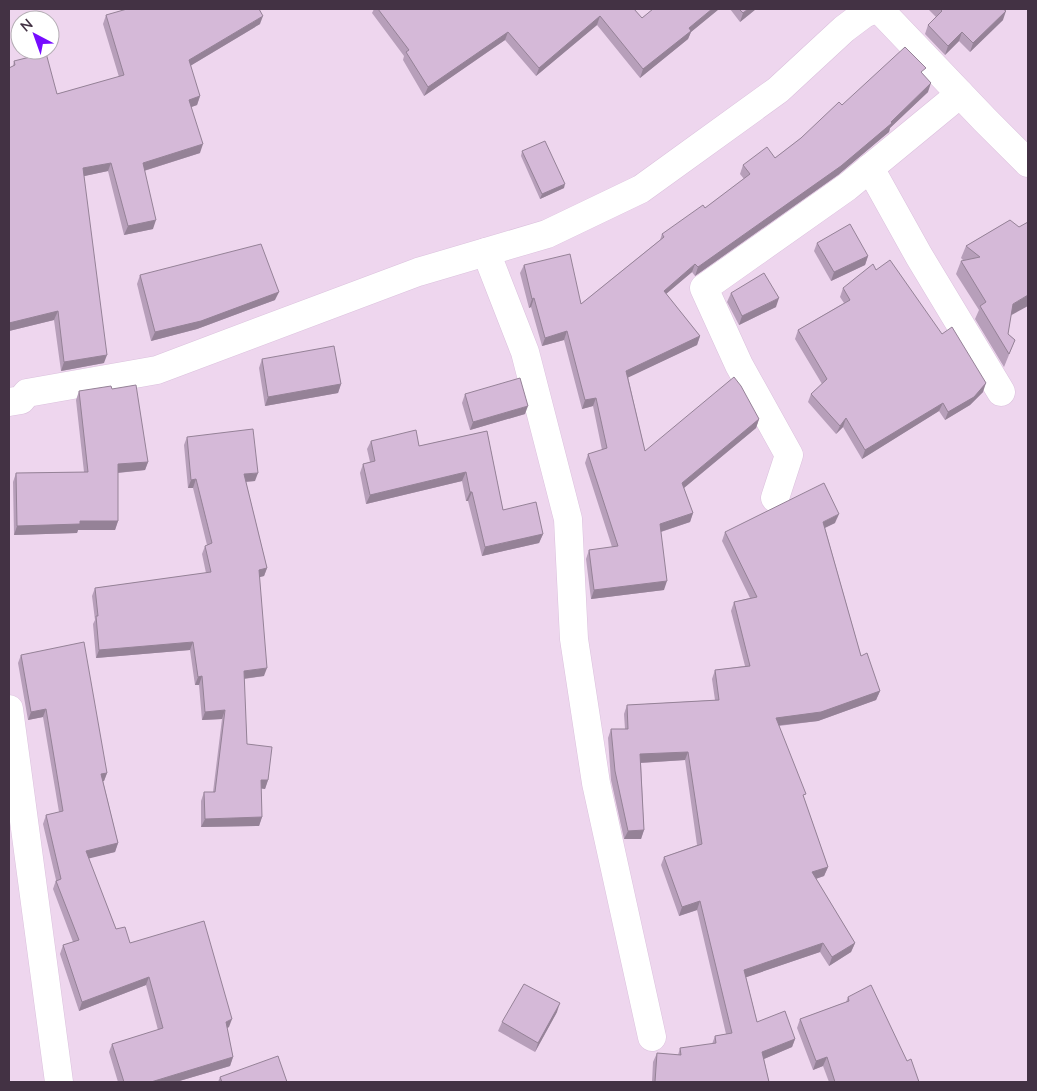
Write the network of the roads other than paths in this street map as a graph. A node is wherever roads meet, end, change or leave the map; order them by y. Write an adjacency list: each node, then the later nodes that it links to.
1 (875, 9): 6 (street)
2 (879, 9): 3 (street)
3 (960, 94): 4 (street); 5 (street)
4 (1028, 163)
5 (870, 168): 7 (street); 9 (street)
6 (486, 252): 8 (street); 11 (street)
7 (1001, 392)
8 (9, 402)
9 (775, 498)
10 (9, 710): 12 (street)
11 (652, 1037)
12 (59, 1082)

